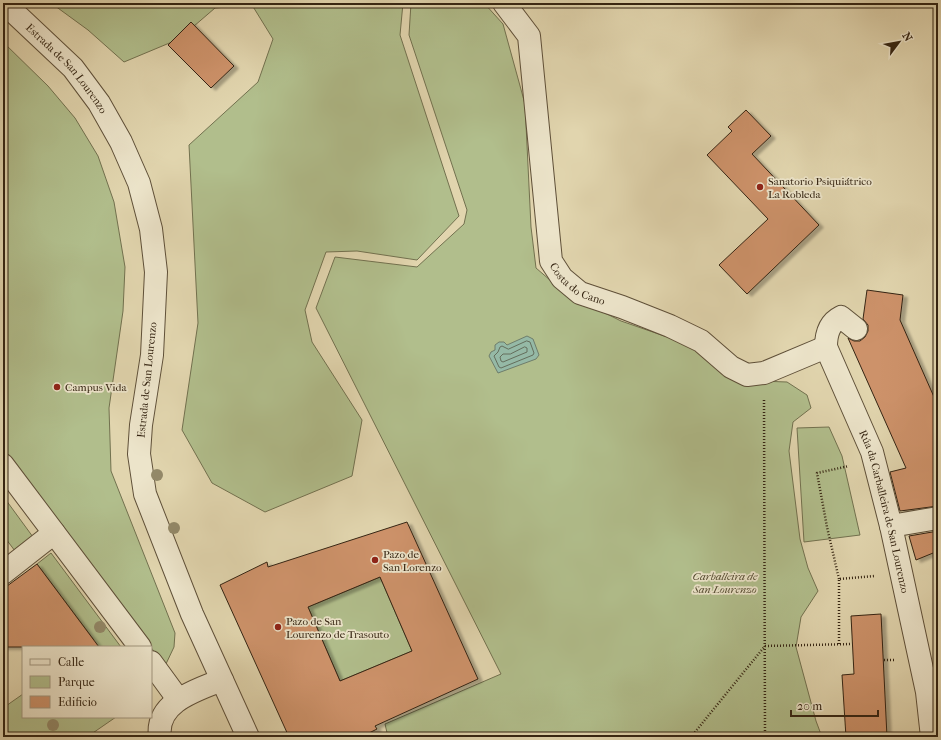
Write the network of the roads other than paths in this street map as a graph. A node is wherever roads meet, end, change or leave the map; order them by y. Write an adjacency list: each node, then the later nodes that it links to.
1 (4, 3): 12 (street, Estrada de San Lourenzo)
2 (504, 3): 4 (street, Costa do Cano)
3 (856, 330): 4 (street)
4 (826, 347): 7 (street, Rúa da Carballeira de San Lourenzo)
5 (3, 465): 8 (street)
6 (938, 518): 7 (street)
7 (891, 526): 16 (street, Rúa da Carballeira de San Lourenzo)
8 (54, 533): 9 (street); 10 (street)
9 (3, 573)
10 (139, 646)
11 (152, 663): 13 (street)
12 (222, 680): 13 (street); 15 (street, Estrada de San Lourenzo)
13 (178, 699): 14 (street)
14 (159, 735)
15 (248, 737)
16 (932, 737)

